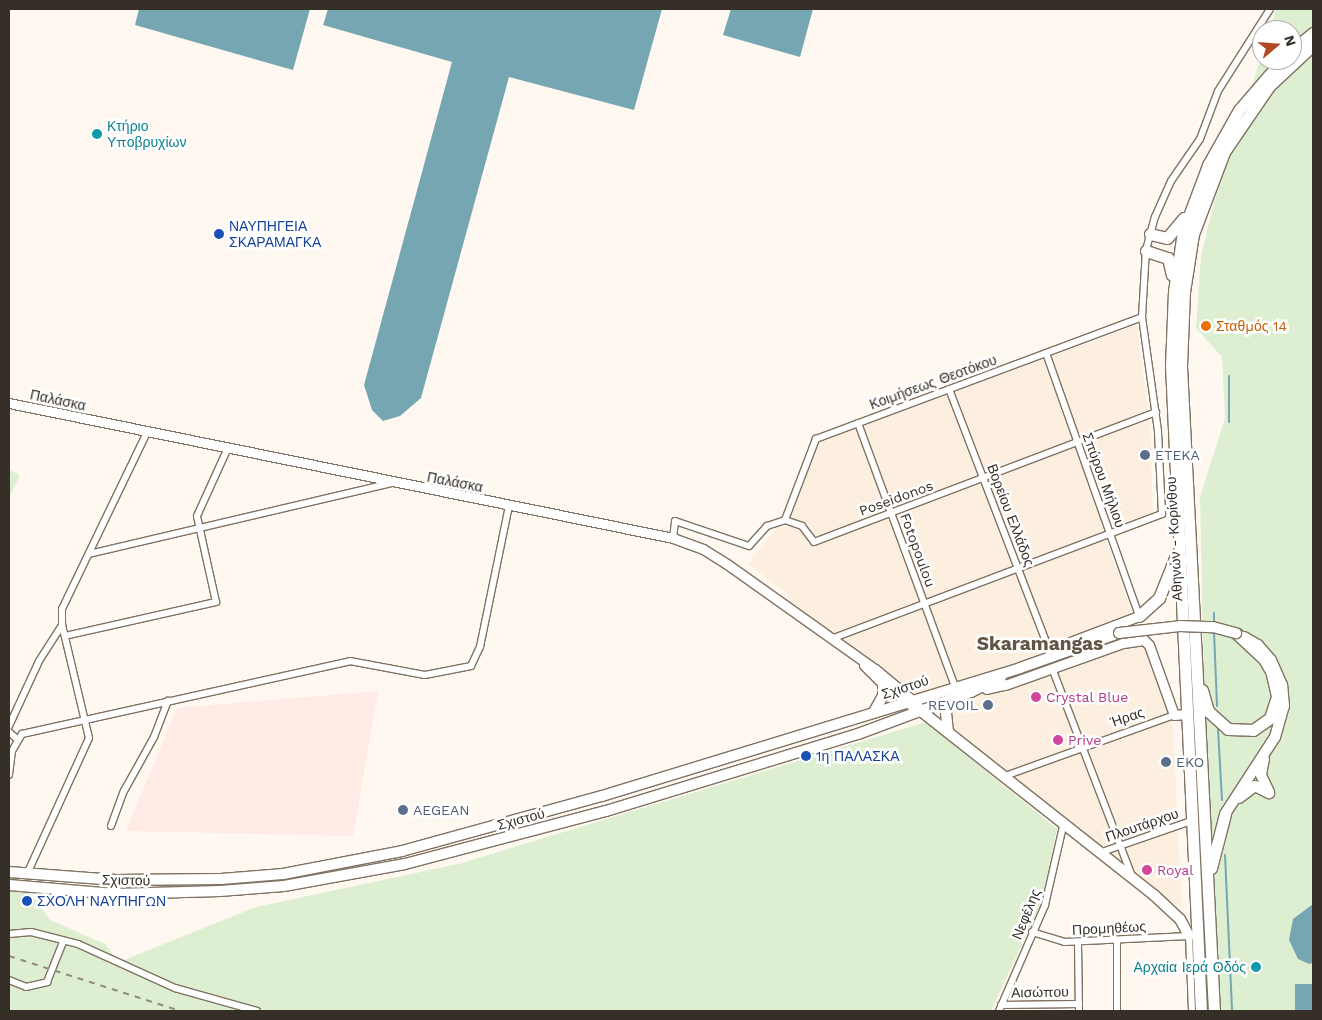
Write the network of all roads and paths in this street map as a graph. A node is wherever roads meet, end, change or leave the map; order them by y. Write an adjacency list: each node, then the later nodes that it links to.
1 (1270, 9): 7 (street)
2 (1313, 33): 3 (highway)
3 (1302, 42)
4 (1313, 46): 37 (highway, Αθηνών - Κορίνθου)
5 (1273, 70): 6 (highway, Αθηνών - Κορίνθου)
6 (1191, 206): 7 (highway); 9 (highway, Αθηνών - Κορίνθου)
7 (1150, 234): 8 (street)
8 (1146, 251): 9 (highway); 10 (street)
9 (1174, 291): 27 (highway, Αθηνών - Κορίνθου)
10 (1142, 317): 11 (street, Κοιμήσεως Θεοτόκου); 14 (street)
11 (1046, 353): 12 (street, Κοιμήσεως Θεοτόκου); 17 (street, Σπύρου Μήλιου)
12 (949, 389): 15 (street, Κοιμήσεως Θεοτόκου); 19 (street, Βορείου Ελλάδος)
13 (9, 403): 16 (street, Παλάσκα)
14 (1156, 412): 17 (street, Poseidonos); 25 (street)
15 (858, 423): 22 (street, Fotopoulou); 23 (street, Κοιμήσεως Θεοτόκου)
16 (148, 432): 18 (street, Παλάσκα); 28 (street)
17 (1078, 444): 19 (street, Poseidonos); 25 (street, Σπύρου Μήλιου)
18 (227, 450): 20 (street, Παλάσκα); 24 (street)
19 (984, 479): 22 (street, Poseidonos); 29 (street, Βορείου Ελλάδος)
20 (391, 483): 21 (street, Παλάσκα); 24 (street)
21 (509, 506): 26 (street, Παλάσκα); 47 (street)
22 (891, 513): 23 (street, Poseidonos); 30 (street, Fotopoulou)
23 (785, 520): 26 (street)
24 (199, 529): 28 (street); 34 (street)
25 (1110, 535): 29 (street); 31 (street, Σπύρου Μήλιου)
26 (673, 538): 35 (street, Παλάσκα)
27 (1178, 549): 31 (highway); 51 (highway, Αθηνών - Κορίνθου)
28 (89, 554): 32 (street)
29 (1018, 569): 30 (street); 36 (street, Βορείου Ελλάδος)
30 (925, 604): 35 (street); 44 (street, Fotopoulou)
31 (1139, 616): 36 (street)
32 (62, 625): 34 (street); 53 (street)
33 (1237, 634): 37 (highway); 39 (main road, Σχιστού, bridge); 58 (main road, Σχιστού)
34 (65, 636): 52 (street)
35 (831, 639): 38 (street, Παλάσκα)
36 (1049, 650): 41 (main road)
37 (1195, 651): 70 (highway, Αθηνών - Κορίνθου)
38 (862, 663): 42 (street, Παλάσκα); 48 (street, Παλάσκα)
39 (1020, 668): 41 (main road, Σχιστού); 45 (main road, Σχιστού)
40 (1052, 668): 43 (street); 51 (street); 57 (street)
41 (967, 682): 44 (main road, Σχιστού)
42 (883, 684): 48 (street, Παλάσκα); 50 (main road)
43 (1005, 685): 45 (main road)
44 (955, 686): 48 (main road, Σχιστού)
45 (971, 692): 46 (main road, Σχιστού)
46 (949, 700): 49 (main road, Σχιστού); 55 (main road)
47 (168, 701): 52 (street); 64 (street)
48 (910, 701): 49 (street, Παλάσκα); 50 (main road, Σχιστού)
49 (922, 711): 55 (main road); 71 (main road, Σχιστού)
50 (874, 712): 68 (main road, Σχιστού)
51 (1180, 714): 57 (street, Ήρας); 62 (highway, Αθηνών - Κορίνθου)
52 (87, 721): 56 (street); 68 (street)
53 (9, 726)
54 (9, 732): 56 (street)
55 (948, 732): 60 (main road)
56 (17, 739): 59 (street)
57 (1082, 747): 60 (street, Ήρας); 65 (street)
58 (1265, 754): 61 (main road, Σχιστού); 61 (main road)
59 (9, 775)
60 (1005, 776): 63 (main road)
61 (1225, 814): 70 (highway)
62 (1191, 821): 65 (street, Πλουτάρχου); 79 (highway, Αθηνών - Κορίνθου)
63 (1064, 822): 66 (main road); 72 (street, Νεφέλης)
64 (111, 826)
65 (1119, 846): 66 (street, Πλουτάρχου); 69 (street)
66 (1102, 852): 69 (main road)
67 (9, 872): 68 (main road, Σχιστού)
68 (27, 874)
69 (1133, 878): 74 (main road)
70 (1208, 879): 87 (highway, Αθηνών - Κορίνθου)
71 (9, 885)
72 (1032, 932): 77 (street, Προμηθέως); 80 (street, Νεφέλης)
73 (9, 934): 76 (street)
74 (1189, 936): 75 (street, Προμηθέως); 79 (highway); 85 (street)
75 (1117, 940): 77 (street, Προμηθέως); 84 (street)
76 (63, 942): 78 (street); 83 (street)
77 (1078, 942): 82 (street)
78 (9, 980)
79 (1200, 997): 86 (highway, Αθηνών - Κορίνθου)
80 (1000, 1008): 81 (street, Αισώπου)
81 (1036, 1008): 82 (street, Αισώπου)
82 (1079, 1008)
83 (257, 1011)
84 (1117, 1011)
85 (1192, 1011)
86 (1201, 1011)
87 (1214, 1011)

